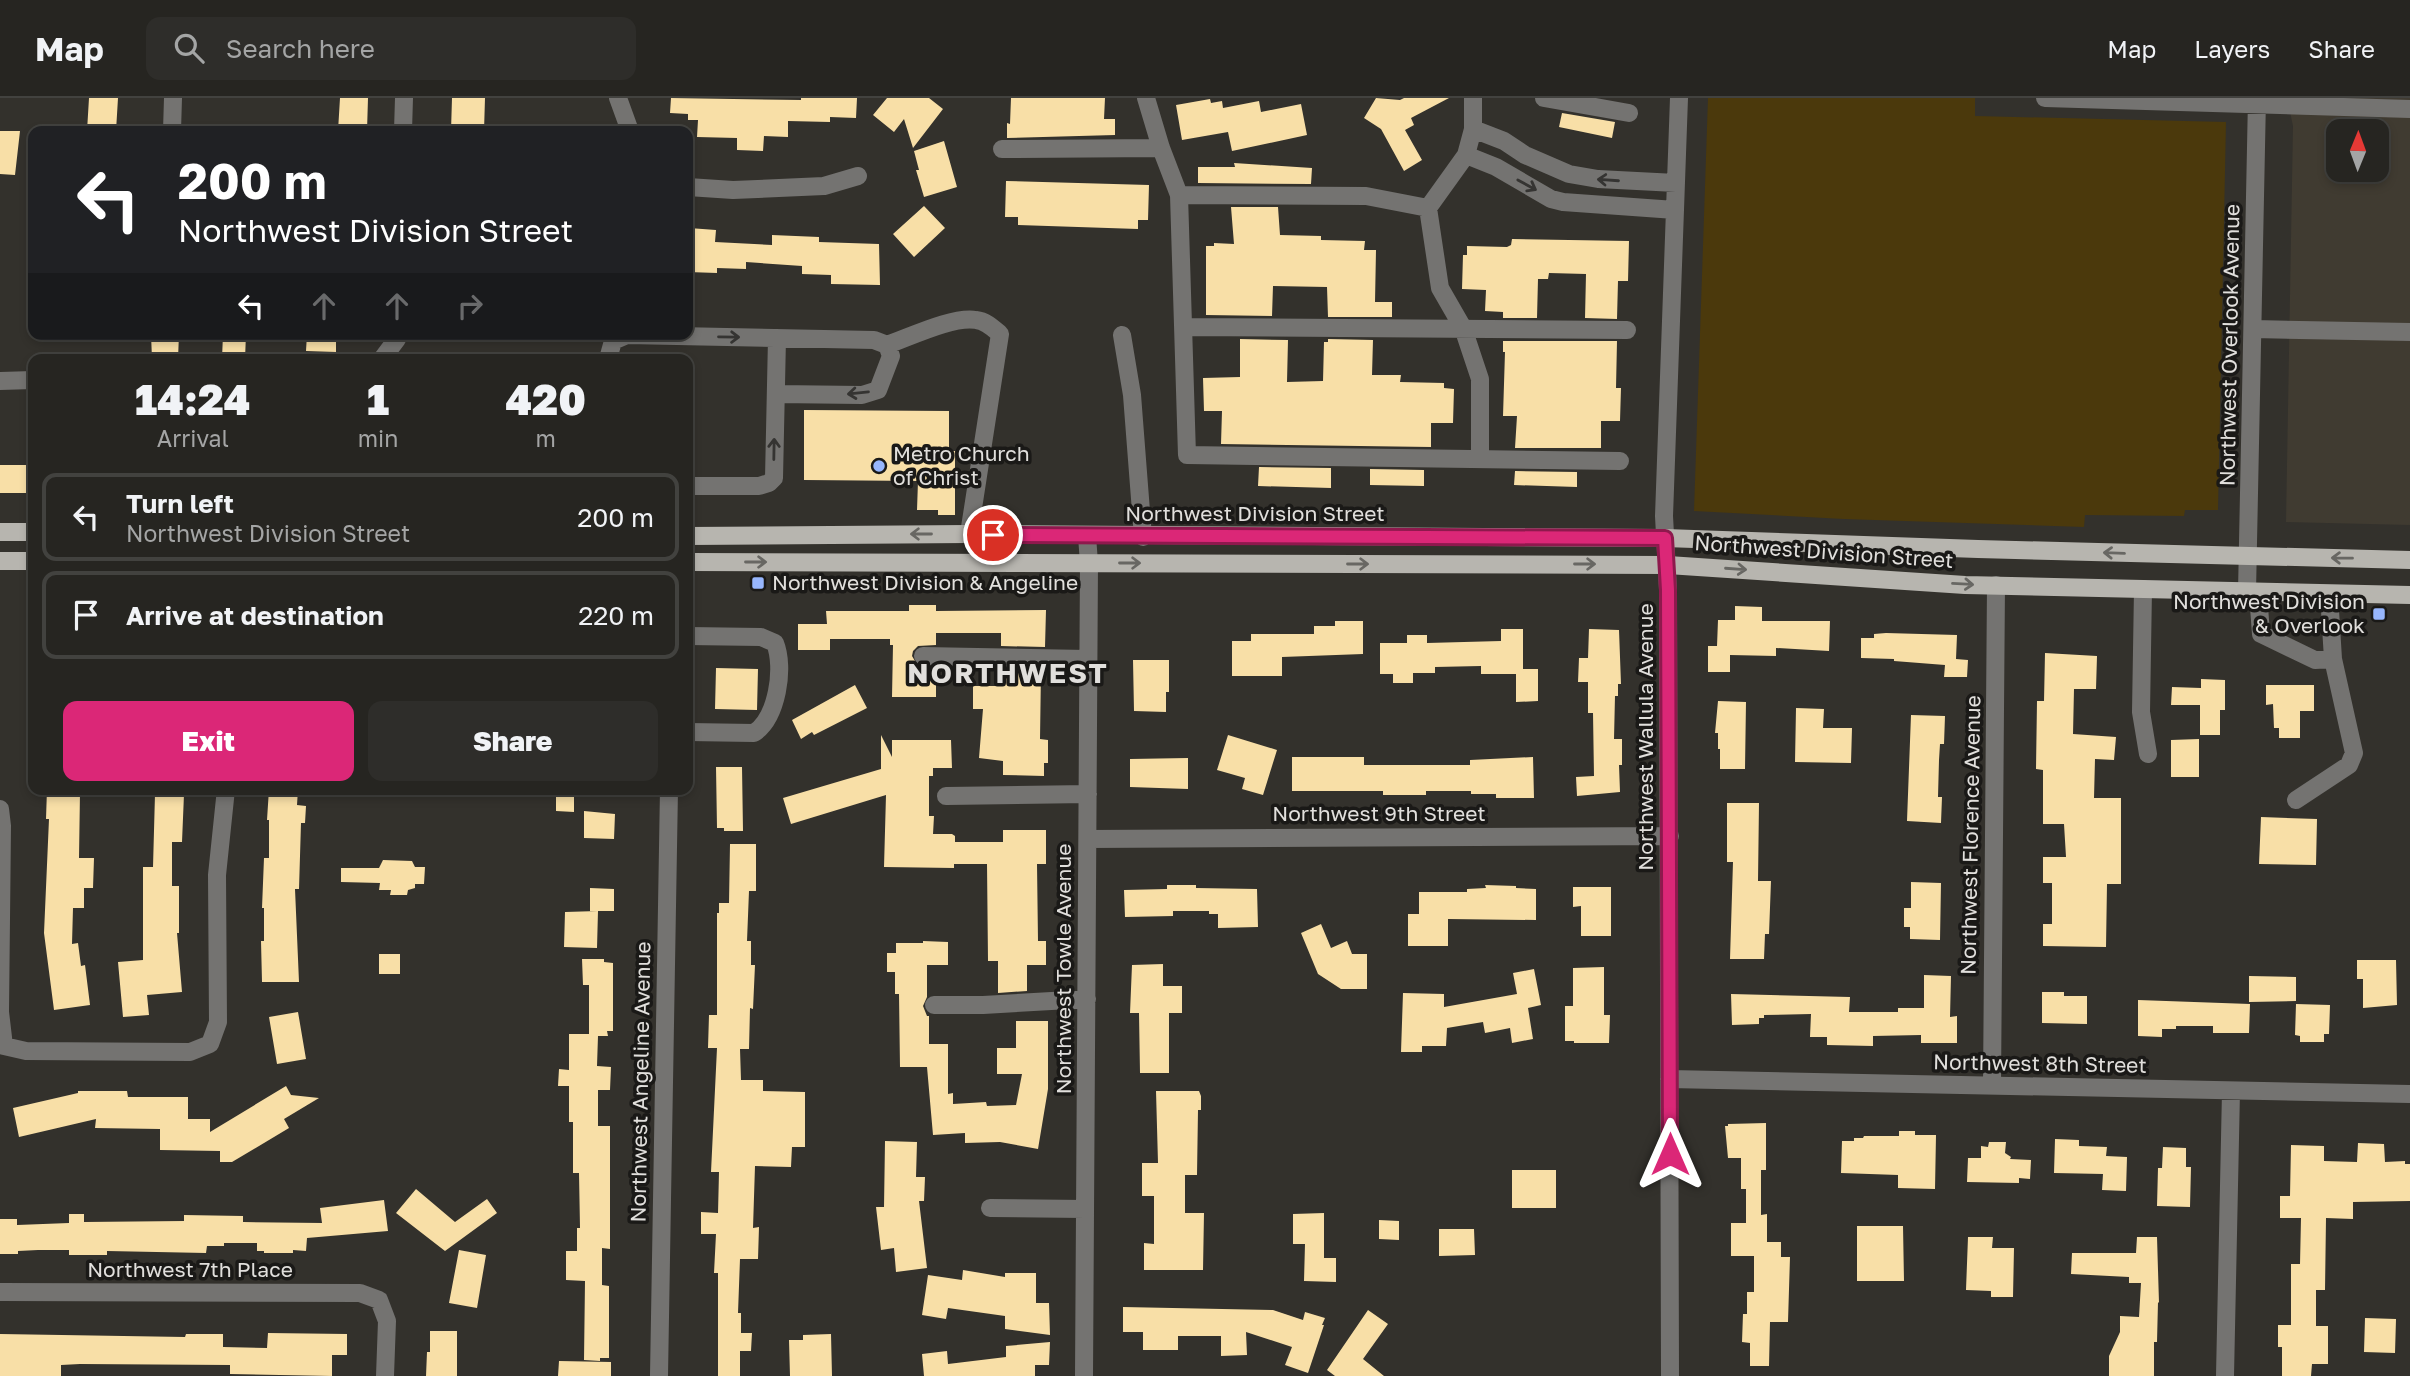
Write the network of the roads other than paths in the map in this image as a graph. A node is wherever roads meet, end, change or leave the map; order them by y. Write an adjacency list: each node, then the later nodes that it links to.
1 (173, 98): 12 (street)
2 (404, 98): 13 (street)
3 (618, 98): 14 (street)
4 (1146, 98): 16 (street)
5 (1473, 98): 15 (street)
6 (1544, 98): 11 (street)
7 (1679, 98): 20 (street, Northwest Wallula Avenue)
8 (2045, 98): 9 (street)
9 (2257, 102): 10 (street); 27 (street, Northwest Overlook Avenue)
10 (2410, 109)
11 (1629, 113)
12 (172, 126)
13 (403, 126)
14 (628, 126)
15 (1473, 129): 18 (street); 20 (street, one-way to 15)
16 (1161, 148): 17 (street); 22 (street)
17 (1002, 149)
18 (1466, 155): 23 (street); 24 (street, one-way to 24)
19 (858, 176): 21 (street)
20 (1676, 183): 24 (street, Northwest Wallula Avenue)
21 (693, 187)
22 (1179, 195): 23 (street); 25 (street)
23 (1428, 208): 26 (street)
24 (1675, 210): 46 (street, Northwest Wallula Avenue)
25 (1183, 327): 26 (street); 37 (street)
26 (1463, 328): 28 (street); 37 (street)
27 (2253, 329): 29 (street); 47 (street, Northwest Overlook Avenue)
28 (1627, 330)
29 (2410, 332)
30 (1122, 335): 45 (street)
31 (693, 336): 32 (street, one-way to 32)
32 (777, 338): 33 (street); 36 (street)
33 (887, 345): 36 (street, one-way to 36); 42 (street)
34 (28, 380): 35 (street)
35 (0, 381)
36 (776, 394): 39 (street, one-way to 36)
37 (1480, 459): 38 (street)
38 (1620, 461)
39 (693, 486)
40 (0, 532): 41 (main road)
41 (28, 532)
42 (969, 534): 43 (main road, Northwest Division Street, one-way to 43); 44 (main road, Northwest Division Street)
43 (693, 536)
44 (1087, 536): 45 (main road, Northwest Division Street); 52 (street, Northwest Towle Avenue)
45 (1143, 537): 46 (main road, Northwest Division Street)
46 (1665, 538): 47 (main road, Northwest Division Street, one-way to 46); 53 (street, Northwest Wallula Avenue)
47 (2248, 556): 48 (main road, Northwest Division Street, one-way to 47); 56 (street, Northwest Overlook Avenue)
48 (2410, 560)
49 (0, 561): 50 (main road)
50 (28, 561)
51 (693, 562): 52 (main road, Northwest Division Street, one-way to 52)
52 (1089, 563): 53 (main road, Northwest Division Street, one-way to 53); 61 (street, Northwest Towle Avenue)
53 (1668, 565): 54 (main road, Northwest Division Street, one-way to 54); 71 (street, Northwest Wallula Avenue)
54 (1996, 585): 55 (main road, Northwest Division Street); 76 (street, Northwest Florence Avenue)
55 (2143, 589): 56 (main road, Northwest Division Street); 64 (street)
56 (2252, 592): 57 (main road, Northwest Division Street); 62 (street, Northwest Overlook Avenue)
57 (2329, 594): 58 (main road, Northwest Division Street); 62 (street)
58 (2410, 595)
59 (693, 636): 63 (street)
60 (923, 656): 61 (street)
61 (1088, 659): 65 (street, Northwest Towle Avenue)
62 (2333, 659): 69 (street)
63 (693, 732)
64 (2148, 754)
65 (1088, 794): 68 (street); 72 (street, Northwest Towle Avenue)
66 (225, 795): 70 (street)
67 (669, 795): 83 (street, Northwest Angeline Avenue)
68 (946, 796)
69 (2296, 800)
70 (0, 809)
71 (1670, 836): 72 (street, Northwest 9th Street); 75 (street, Northwest Wallula Avenue)
72 (1088, 839): 73 (street, Northwest Towle Avenue)
73 (1087, 999): 74 (street); 80 (street, Northwest Towle Avenue)
74 (934, 1005)
75 (1669, 1079): 76 (street, Northwest 8th Street); 85 (street, Northwest Wallula Avenue)
76 (1992, 1086): 77 (street, Northwest 8th Street)
77 (2231, 1091): 78 (street, Northwest 8th Street); 86 (street)
78 (2410, 1094)
79 (990, 1208): 80 (street)
80 (1085, 1209): 84 (street, Northwest Towle Avenue)
81 (0, 1292): 82 (street, Northwest 7th Place)
82 (385, 1376)
83 (659, 1376)
84 (1084, 1376)
85 (1670, 1376)
86 (2225, 1376)

